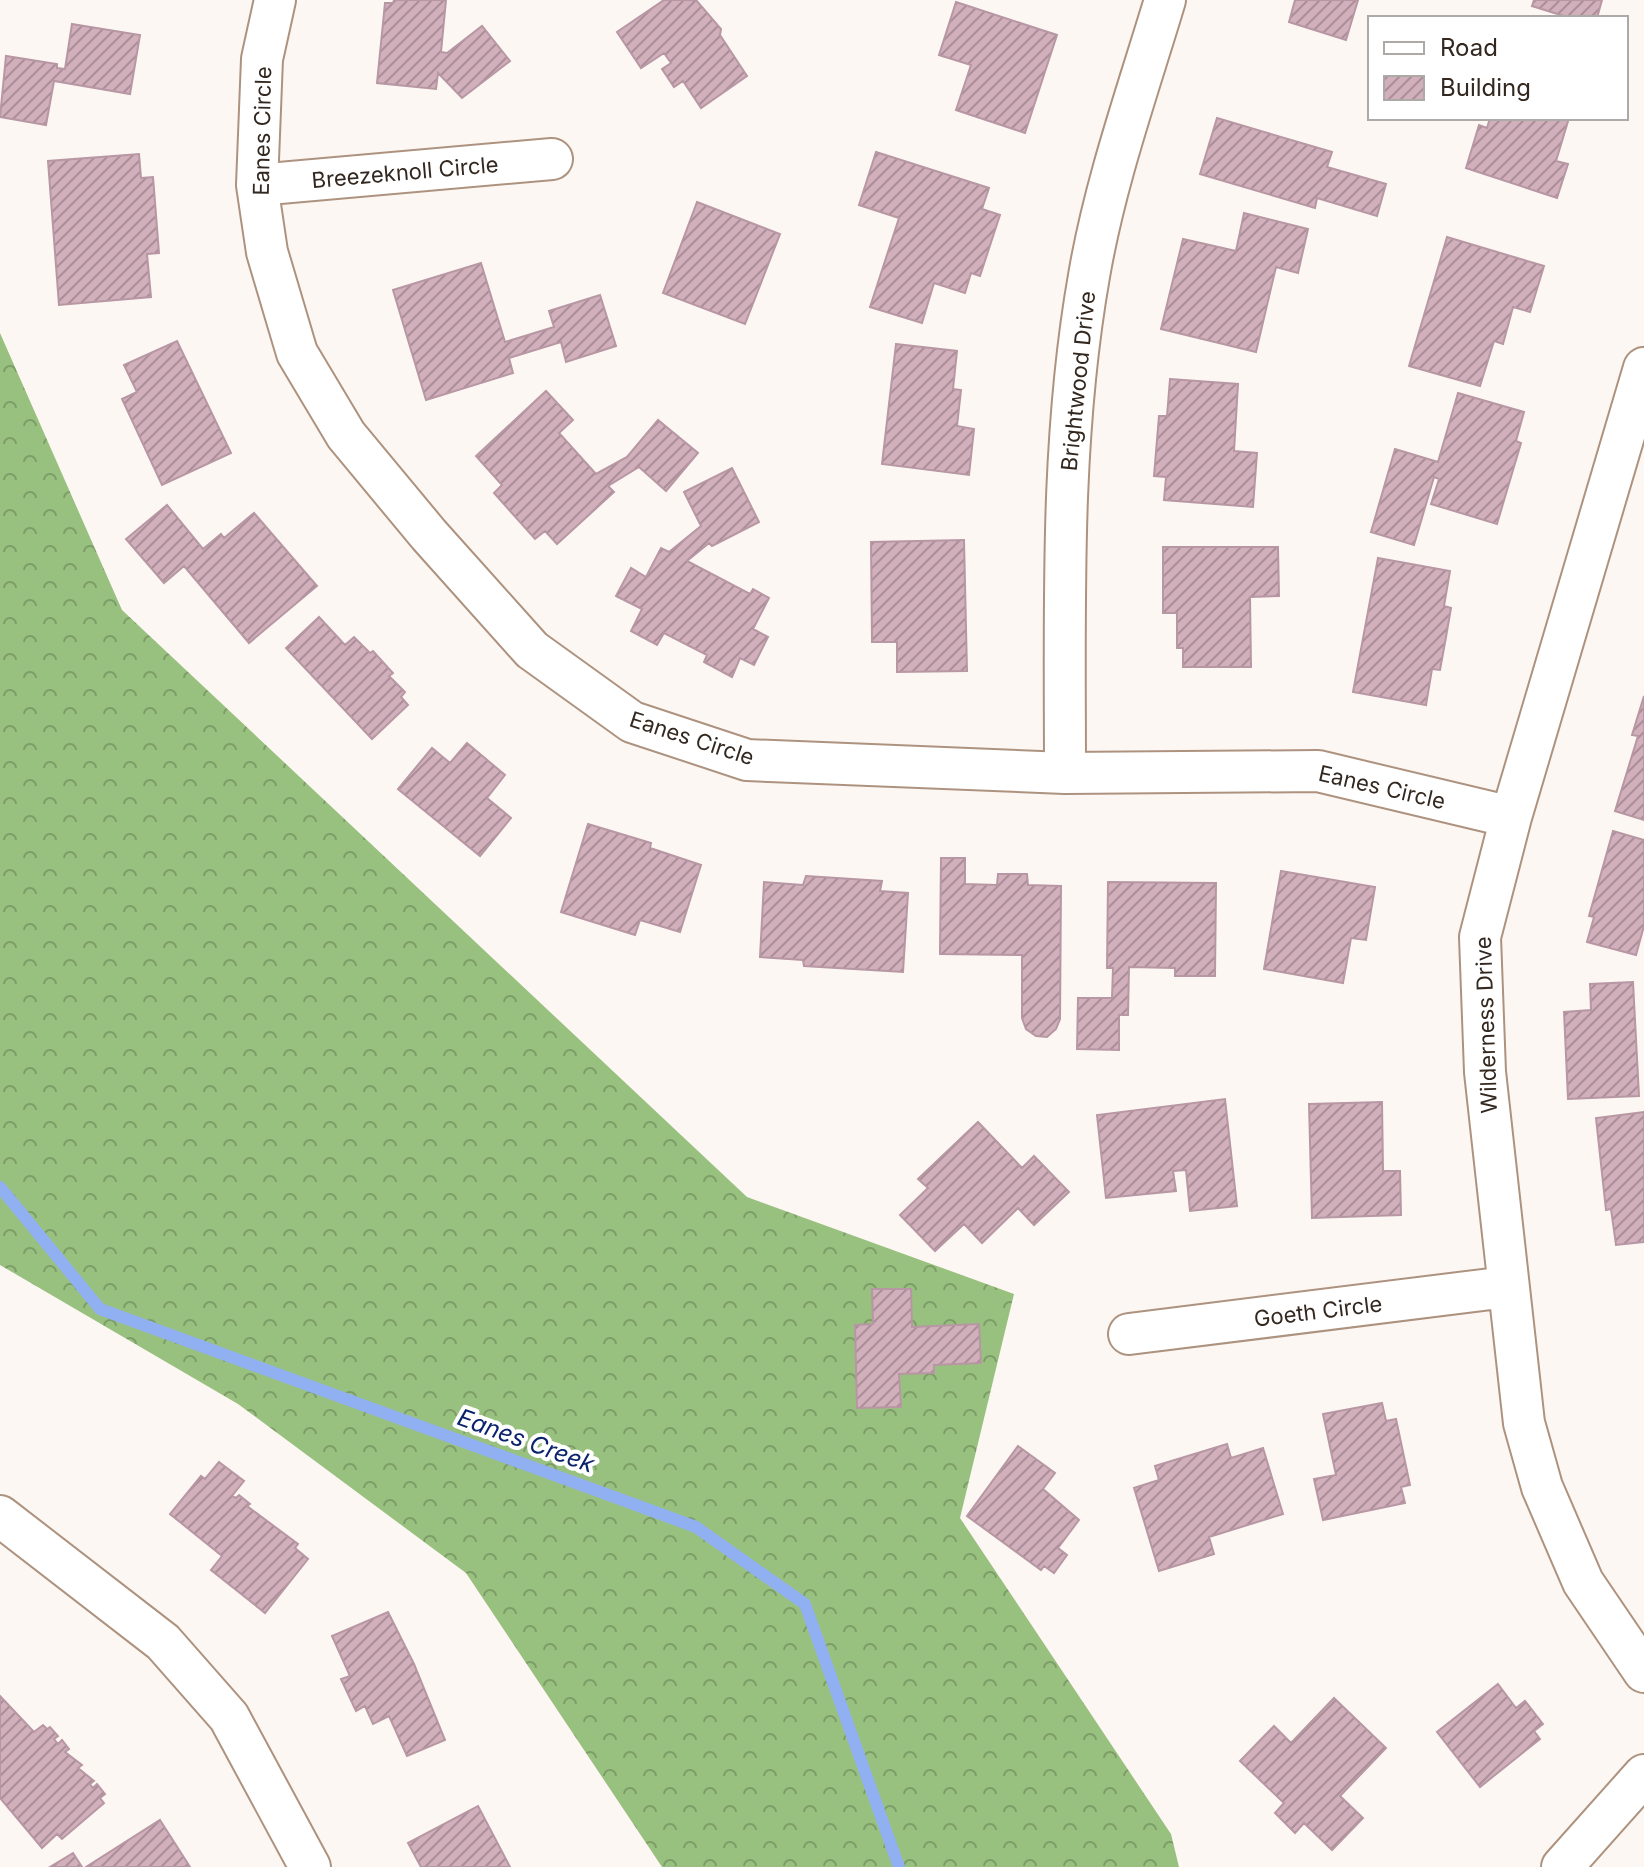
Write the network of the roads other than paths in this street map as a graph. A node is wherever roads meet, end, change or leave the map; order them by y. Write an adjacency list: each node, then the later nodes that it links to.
1 (275, 0): 4 (street, Eanes Circle)
2 (1165, 0): 6 (street, Brightwood Drive)
3 (552, 159): 4 (street, Breezeknoll Circle)
4 (257, 185): 6 (street, Eanes Circle)
5 (1644, 368): 7 (street, Wilderness Drive)
6 (1065, 773): 7 (street, Eanes Circle)
7 (1511, 817): 8 (street, Wilderness Drive)
8 (1507, 1287): 9 (street, Goeth Circle); 11 (street, Wilderness Drive)
9 (1129, 1334)
10 (0, 1516): 13 (street)
11 (1644, 1672)
12 (1644, 1775): 14 (street)
13 (310, 1867)
14 (1562, 1867)

